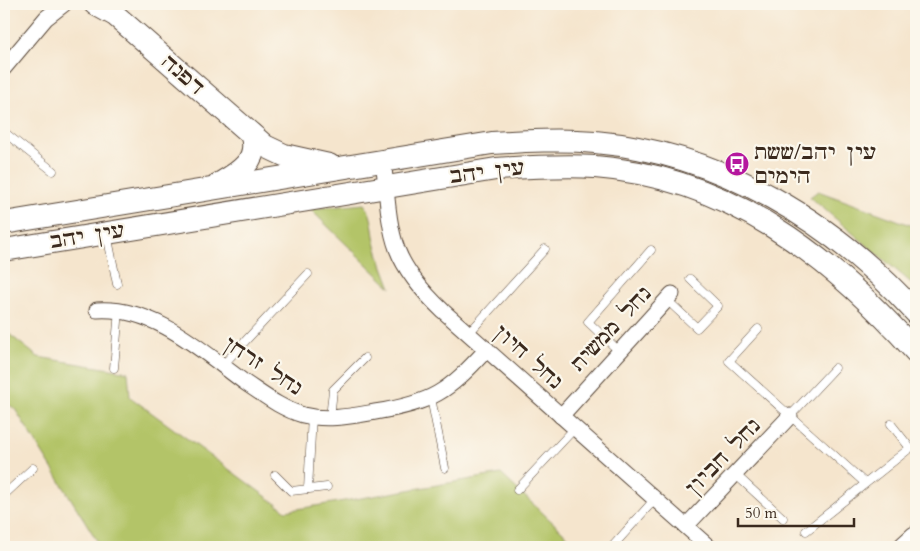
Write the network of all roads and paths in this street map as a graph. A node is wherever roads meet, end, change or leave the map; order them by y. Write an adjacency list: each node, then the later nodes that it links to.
1 (54, 4): 5 (street)
2 (64, 4): 5 (street)
3 (95, 4): 4 (street, דפנה)
4 (111, 9): 8 (street, דפנה)
5 (46, 18): 6 (street)
6 (4, 68)
7 (4, 132): 11 (lane)
8 (251, 134): 10 (street, דפנה); 13 (street)
9 (383, 160): 10 (street, עין יהב); 12 (street, נחל חיון); 25 (street, עין יהב)
10 (342, 168): 13 (street, עין יהב)
11 (53, 171)
12 (386, 186): 15 (street, עין יהב); 27 (street, נחל חיון); 30 (street, עין יהב)
13 (210, 189): 14 (street, עין יהב)
14 (4, 223)
15 (107, 233): 17 (street, עין יהב); 21 (lane)
16 (545, 249): 27 (lane)
17 (4, 250)
18 (651, 250): 29 (lane)
19 (308, 274): 32 (lane)
20 (690, 279): 22 (lane)
21 (117, 284)
22 (670, 297): 29 (street, נחל ממשית)
23 (97, 310): 24 (street, נחל זרחן)
24 (119, 310): 32 (street, נחל זרחן); 33 (lane)
25 (916, 313)
26 (758, 329): 38 (lane)
27 (469, 333): 28 (street, נחל חיון)
28 (487, 349): 35 (street, נחל זרחן); 37 (street, נחל חיון)
29 (620, 352): 37 (street, נחל ממשית)
30 (916, 352)
31 (365, 358): 39 (lane)
32 (222, 366): 36 (street, נחל זרחן)
33 (114, 368)
34 (835, 368): 38 (lane)
35 (431, 398): 39 (street, נחל זרחן); 43 (lane)
36 (312, 416): 39 (street, נחל זרחן); 48 (lane)
37 (561, 416): 41 (street, נחל חיון)
38 (790, 416): 44 (street, נחל חביון); 46 (lane)
39 (330, 418)
40 (891, 424): 46 (lane)
41 (575, 428): 49 (lane); 51 (street, נחל חיון)
42 (33, 468): 50 (lane)
43 (445, 468)
44 (736, 474): 52 (lane); 53 (street, נחל חביון)
45 (275, 475): 48 (lane)
46 (865, 484): 54 (lane)
47 (327, 487): 48 (lane)
48 (308, 489)
49 (517, 490)
50 (4, 495)
51 (655, 499): 53 (street, נחל חיון); 56 (lane)
52 (783, 518)
53 (686, 526): 57 (street, נחל חיון)
54 (806, 532)
55 (916, 537): 58 (street)
56 (612, 547)
57 (709, 547)
58 (905, 547)

